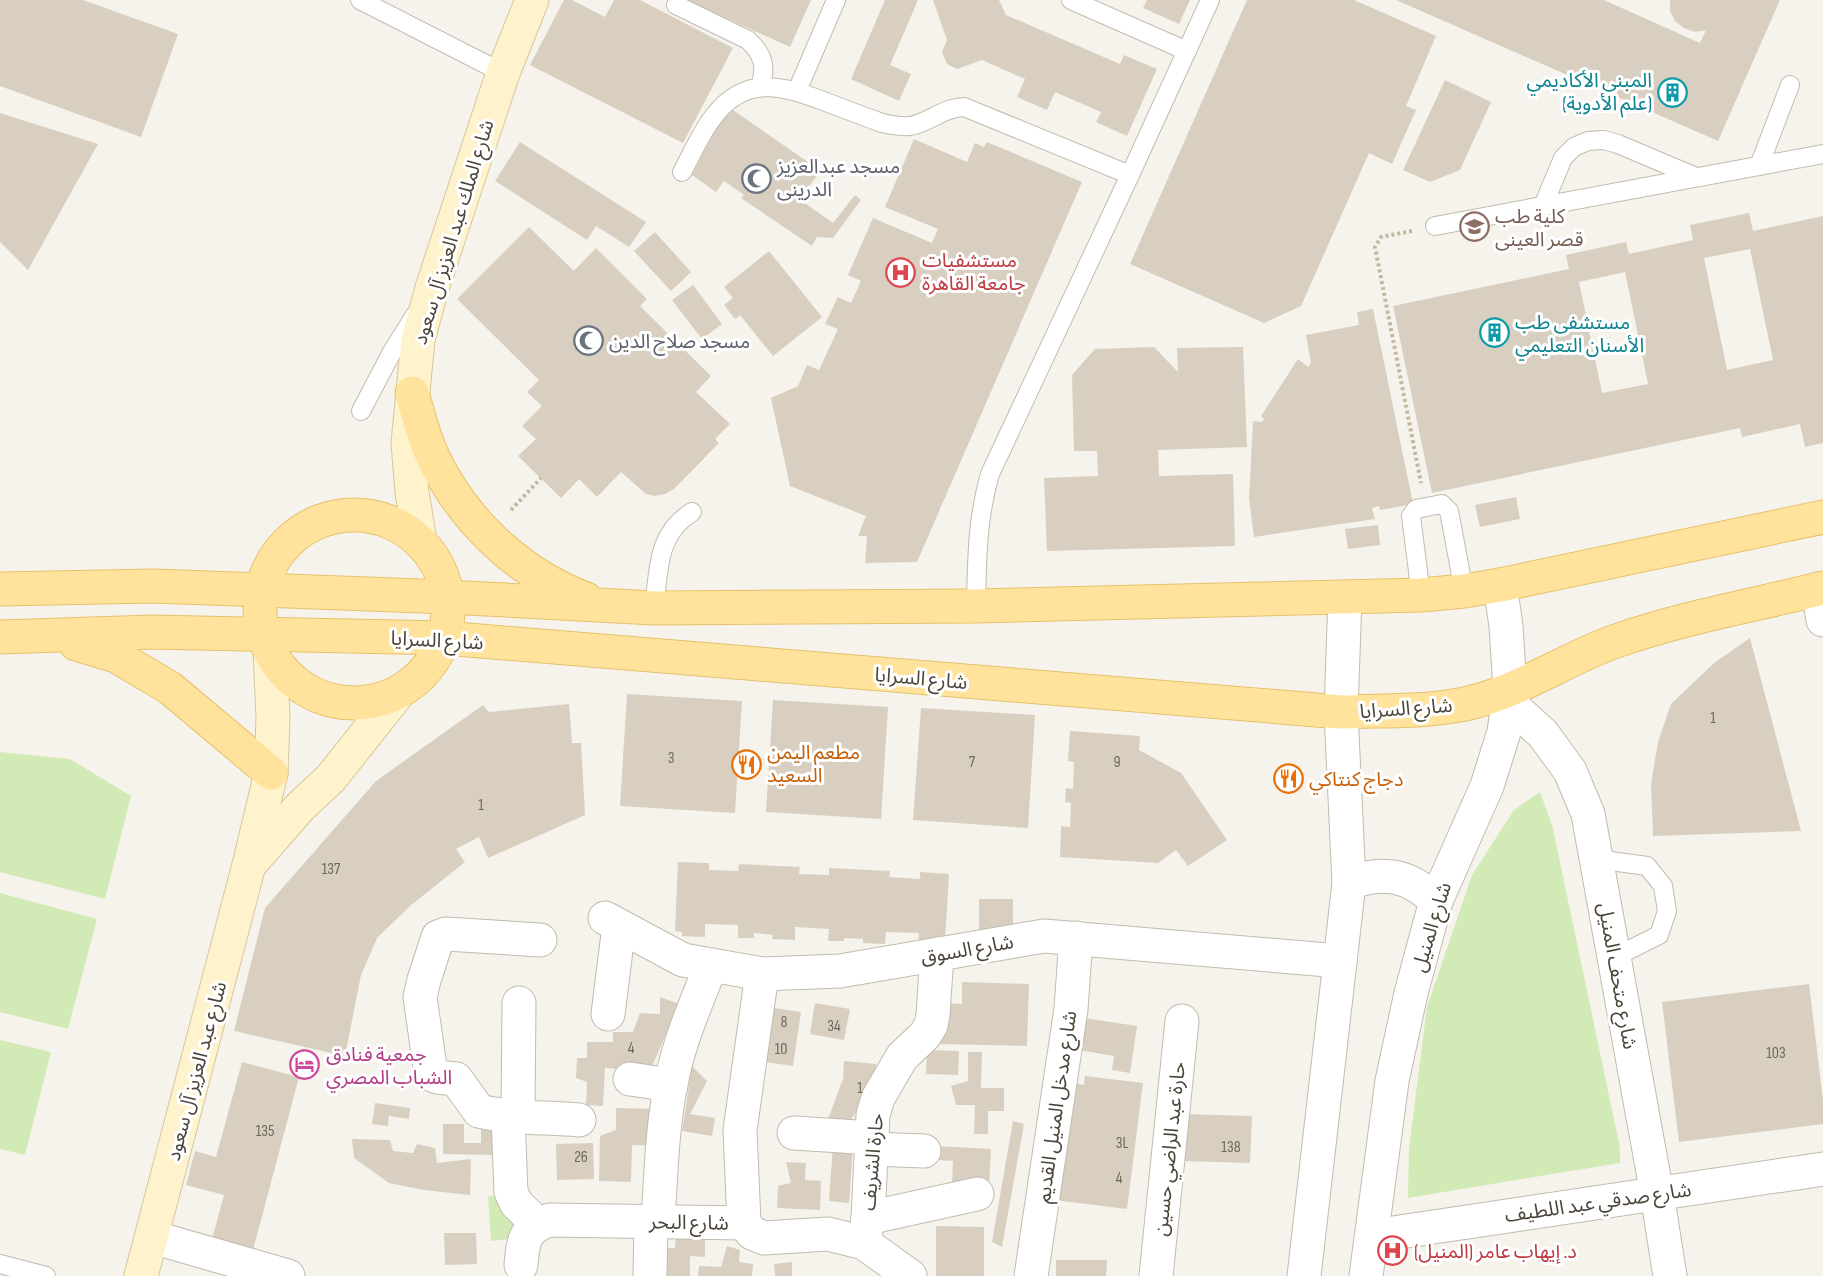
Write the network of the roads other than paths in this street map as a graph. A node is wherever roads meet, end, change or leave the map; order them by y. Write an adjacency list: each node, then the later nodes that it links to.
1 (360, 0): 8 (lane)
2 (532, 0): 8 (main road, شارع الملك عبد العزيز آل سعود)
3 (836, 0): 11 (lane)
4 (1071, 0): 7 (lane)
5 (1210, 0): 7 (lane)
6 (676, 6): 10 (lane)
7 (1187, 51): 15 (lane)
8 (503, 73): 19 (main road, شارع الملك عبد العزيز آل سعود)
9 (1790, 85): 13 (lane)
10 (760, 86): 11 (lane); 14 (lane)
11 (797, 91): 15 (lane)
12 (1823, 154): 13 (lane)
13 (1759, 166): 16 (lane)
14 (682, 172)
15 (1131, 175): 34 (lane)
16 (1696, 177): 17 (lane); 17 (lane)
17 (1543, 206): 18 (lane)
18 (1435, 226)
19 (432, 288): 20 (main road, شارع الملك عبد العزيز آل سعود); 21 (lane)
20 (412, 393): 24 (main road, شارع الملك عبد العزيز آل سعود); 33 (main road)
21 (361, 411)
22 (692, 512): 35 (lane)
23 (1823, 517): 25 (main road)
24 (420, 542): 27 (main road); 30 (main road)
25 (1500, 585): 28 (main road); 41 (street, شارع المنيل)
26 (0, 589): 27 (main road)
27 (262, 590): 30 (main road); 39 (main road)
28 (1464, 591): 29 (main road); 29 (lane)
29 (1421, 595): 31 (main road)
30 (448, 597): 33 (main road); 38 (main road)
31 (1345, 597): 34 (main road); 42 (street)
32 (1821, 599): 41 (main road, شارع السرايا)
33 (605, 606): 35 (main road)
34 (976, 606): 35 (main road)
35 (654, 608)
36 (0, 637): 37 (main road, شارع السرايا)
37 (54, 637): 39 (main road, شارع السرايا); 43 (main road)
38 (444, 638): 39 (main road, شارع السرايا); 40 (main road); 42 (main road, شارع السرايا)
39 (267, 643): 40 (main road); 43 (main road, شارع عبد العزيز آل سعود)
40 (400, 691): 45 (main road, شارع عبد العزيز آل سعود)
41 (1509, 696): 42 (main road, شارع السرايا); 44 (street, شارع متحف المنيل); 47 (street, شارع المنيل)
42 (1341, 712): 46 (street)
43 (271, 773): 45 (main road, شارع عبد العزيز آل سعود)
44 (1596, 859): 51 (street, شارع متحف المنيل); 51 (lane)
45 (249, 865): 73 (main road, شارع عبد العزيز آل سعود)
46 (1349, 883): 47 (street); 52 (street)
47 (1436, 901): 72 (street, شارع المنيل)
48 (1076, 938): 50 (street, شارع السوق); 52 (street, شارع السوق); 81 (street, شارع مدخل المنيل القديم)
49 (540, 940): 60 (street)
50 (937, 954): 54 (street, شارع السوق); 63 (street, حارة الشريف)
51 (1615, 957): 67 (street, شارع متحف المنيل)
52 (1340, 960): 83 (street)
53 (711, 965): 54 (street, شارع السوق); 56 (street, شارع السوق); 59 (street)
54 (762, 974): 69 (street, شارع البحر)
55 (519, 1003): 60 (street)
56 (608, 1014)
57 (1182, 1021): 82 (street, حارة عبد الراضي حسين)
58 (630, 1079): 59 (street)
59 (671, 1085): 68 (street)
60 (513, 1116): 61 (street); 70 (street)
61 (579, 1120)
62 (794, 1133): 63 (street)
63 (872, 1143): 64 (street); 71 (street, حارة الشريف)
64 (924, 1151)
65 (1823, 1169): 67 (street, شارع صدقي عبد اللطيف)
66 (977, 1194): 71 (street)
67 (1657, 1194): 72 (street, شارع صدقي عبد اللطيف); 85 (street, شارع متحف المنيل)
68 (655, 1222): 69 (street, شارع البحر); 70 (street, شارع البحر); 79 (street)
69 (744, 1223): 71 (street)
70 (537, 1224): 75 (street)
71 (866, 1231): 80 (street)
72 (1373, 1236): 84 (street, شارع المنيل)
73 (152, 1237): 77 (main road, شارع عبد العزيز آل سعود); 78 (street)
74 (0, 1264): 76 (lane)
75 (521, 1265)
76 (46, 1276)
77 (141, 1276)
78 (288, 1276)
79 (650, 1276)
80 (910, 1276)
81 (1031, 1276)
82 (1156, 1276)
83 (1304, 1276)
84 (1366, 1276)
85 (1670, 1276)

